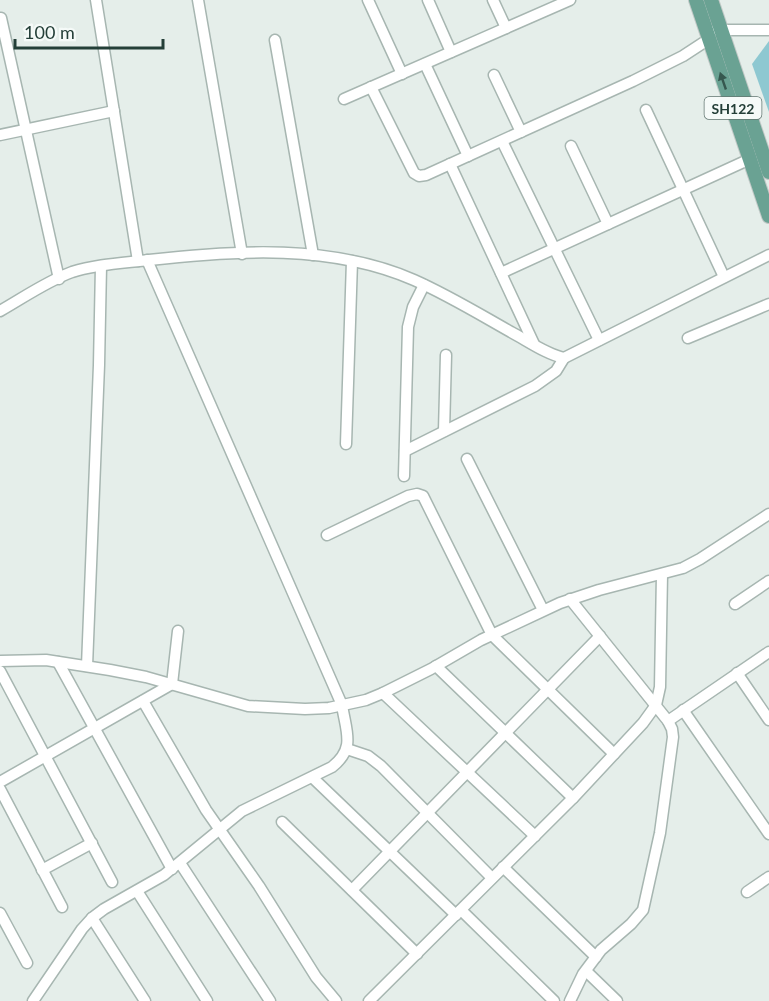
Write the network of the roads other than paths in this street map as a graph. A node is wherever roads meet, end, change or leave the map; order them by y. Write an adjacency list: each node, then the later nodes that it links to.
1 (96, 0): 22 (street)
2 (198, 0): 36 (street)
3 (368, 0): 17 (street)
4 (428, 0): 15 (street)
5 (493, 0): 10 (street)
6 (570, 0): 10 (street)
7 (696, 0): 13 (main road, SH122)
8 (711, 0): 11 (main road, SH122)
9 (1, 18): 23 (street)
10 (506, 28): 15 (street)
11 (721, 30): 12 (street); 13 (street); 31 (main road, SH122)
12 (769, 30)
13 (708, 35): 24 (street); 29 (main road, SH122, one-way to 13)
14 (274, 40): 37 (street)
15 (451, 52): 16 (street)
16 (425, 64): 17 (street); 28 (street)
17 (402, 74): 19 (street)
18 (494, 75): 24 (street)
19 (371, 87): 20 (street); 30 (street)
20 (344, 99)
21 (646, 110): 32 (street)
22 (114, 111): 23 (street); 39 (street)
23 (25, 129): 25 (street); 44 (street)
24 (521, 132): 26 (street)
25 (0, 135)
26 (502, 141): 28 (street); 35 (street)
27 (571, 146): 34 (street)
28 (468, 156): 30 (street)
29 (750, 159): 32 (street); 33 (main road, SH122)
30 (450, 164): 42 (street)
31 (769, 172)
32 (683, 190): 34 (street); 43 (street)
33 (769, 216)
34 (608, 224): 35 (street)
35 (554, 249): 42 (street); 49 (street)
36 (242, 254): 37 (street); 39 (street)
37 (313, 255): 40 (street)
38 (769, 255): 43 (street)
39 (143, 261): 41 (street); 79 (street)
40 (352, 261): 45 (street); 54 (street)
41 (101, 266): 44 (street); 71 (street)
42 (501, 273): 50 (street)
43 (724, 277): 49 (street)
44 (59, 279): 47 (street)
45 (424, 285): 50 (street); 55 (street)
46 (769, 304): 48 (street)
47 (0, 311)
48 (688, 338)
49 (599, 340): 52 (street)
50 (534, 344): 52 (street)
51 (446, 355): 53 (street)
52 (564, 358): 53 (street)
53 (444, 431): 55 (street)
54 (346, 444)
55 (405, 451): 57 (street)
56 (467, 459): 64 (street)
57 (404, 476)
58 (769, 514): 60 (street)
59 (327, 535): 66 (street)
60 (662, 574): 62 (street); 80 (street)
61 (769, 581): 63 (street)
62 (570, 599): 64 (street); 67 (street)
63 (735, 604)
64 (543, 610): 66 (street)
65 (178, 631): 75 (street)
66 (492, 634): 72 (street); 76 (street)
67 (600, 636): 76 (street); 80 (street)
68 (769, 652): 74 (street)
69 (0, 661): 70 (street)
70 (58, 662): 71 (street); 84 (street)
71 (87, 666): 75 (street)
72 (436, 666): 77 (street); 85 (street)
73 (0, 671): 88 (street)
74 (737, 673): 81 (street); 82 (street)
75 (172, 684): 78 (street); 79 (street)
76 (547, 689): 85 (street); 87 (street)
77 (383, 693): 79 (street); 89 (street)
78 (143, 701): 84 (street); 96 (street)
79 (342, 705): 86 (street)
80 (656, 705): 83 (street); 87 (street)
81 (683, 710): 83 (street); 97 (street)
82 (769, 720)
83 (668, 721): 115 (street)
84 (96, 728): 88 (street); 101 (street)
85 (505, 733): 89 (street); 93 (street)
86 (347, 749): 90 (street); 94 (street)
87 (614, 754): 93 (street)
88 (46, 756): 91 (street); 99 (street)
89 (467, 772): 94 (street); 98 (street)
90 (313, 778): 96 (street); 100 (street)
91 (0, 782)
92 (0, 789): 103 (street)
93 (573, 798): 98 (street)
94 (428, 813): 100 (street); 104 (street)
95 (282, 822): 107 (street)
96 (219, 828): 101 (street); 122 (street)
97 (769, 834)
98 (535, 836): 102 (street)
99 (92, 843): 103 (street); 106 (street)
100 (390, 852): 107 (street); 112 (street)
101 (176, 866): 108 (street); 121 (street)
102 (503, 867): 104 (street); 115 (street)
103 (42, 870): 110 (street)
104 (492, 878): 112 (street)
105 (769, 878): 109 (street)
106 (112, 882)
107 (352, 890): 114 (street)
108 (137, 891): 113 (street); 120 (street)
109 (747, 892)
110 (62, 907)
111 (0, 913): 116 (street)
112 (458, 913): 114 (street); 124 (street)
113 (92, 918): 118 (street); 119 (street)
114 (417, 954): 123 (street)
115 (596, 957): 117 (street)
116 (27, 963)
117 (586, 971): 125 (street); 126 (street)
118 (33, 1001)
119 (145, 1001)
120 (207, 1001)
121 (270, 1001)
122 (336, 1001)
123 (369, 1001)
124 (554, 1001)
125 (570, 1001)
126 (617, 1001)

